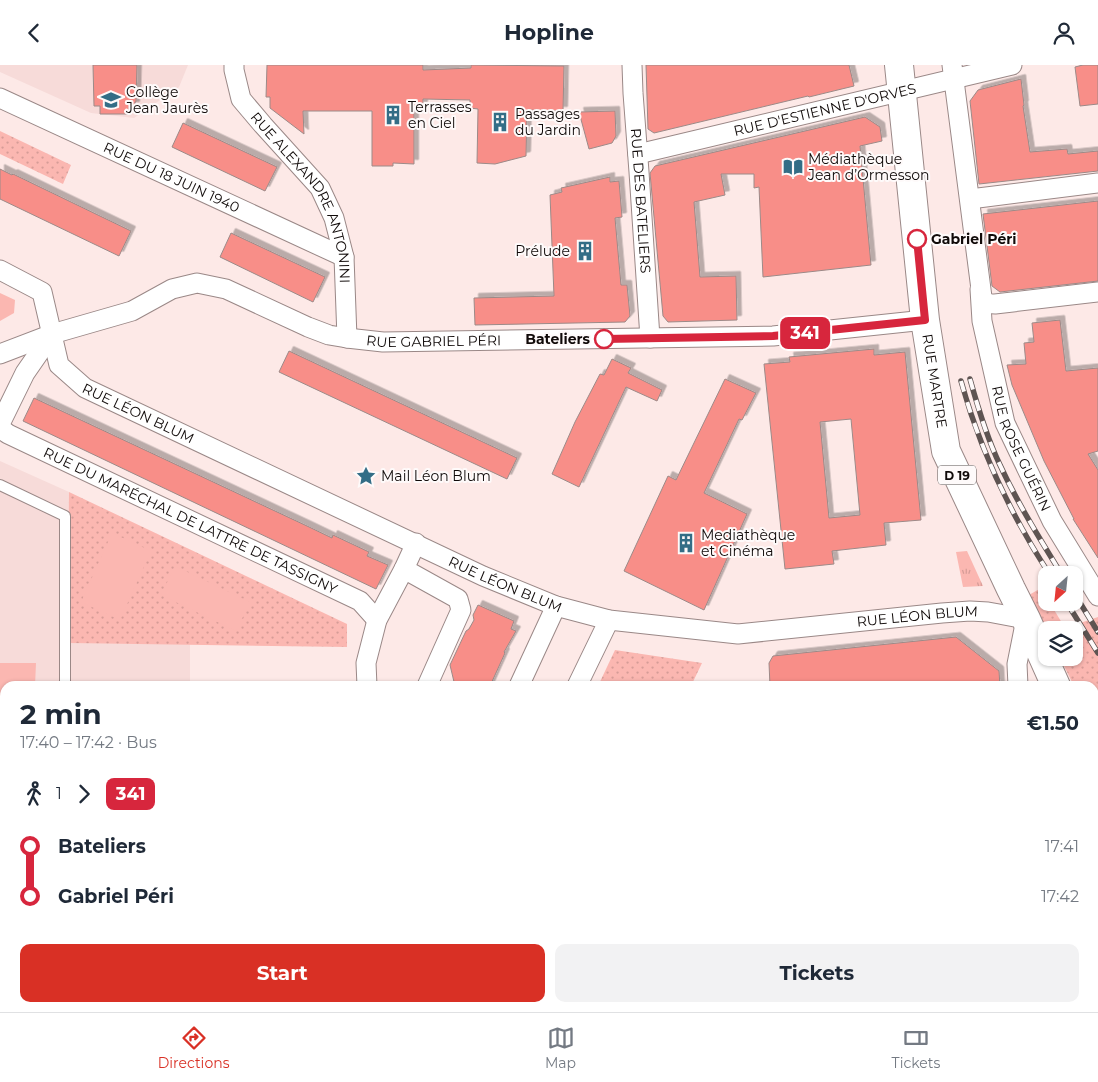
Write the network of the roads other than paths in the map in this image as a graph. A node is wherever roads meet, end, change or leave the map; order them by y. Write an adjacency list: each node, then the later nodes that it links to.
1 (234, 65): 10 (street, RUE ALEXANDRE ANTONINI)
2 (632, 65): 7 (street, RUE DES BATELIERS)
3 (1012, 65): 4 (street, RUE D'ESTIENNE D'ORVES)
4 (952, 72): 5 (street, RUE D'ESTIENNE D'ORVES); 9 (street)
5 (900, 78): 7 (street, RUE D'ESTIENNE D'ORVES); 14 (main road, RUE MARTRE / D 19)
6 (0, 98): 10 (street, RUE DU 18 JUIN 1940)
7 (638, 154): 17 (street, RUE DES BATELIERS)
8 (1098, 183): 9 (street)
9 (970, 199): 13 (street)
10 (344, 257): 16 (street, RUE ALEXANDRE ANTONINI)
11 (0, 271): 15 (street, RUE LÉON BLUM)
12 (1098, 292): 13 (street)
13 (982, 295): 24 (street, RUE ROSE GUÉRIN)
14 (925, 320): 17 (street, RUE GABRIEL PÉRI); 26 (main road, RUE MARTRE / D 19)
15 (52, 334): 16 (street, RUE GABRIEL PÉRI); 18 (street, RUE GABRIEL PÉRI); 19 (street); 22 (street, RUE LÉON BLUM)
16 (346, 338): 17 (street, RUE GABRIEL PÉRI)
17 (650, 338)
18 (0, 354)
19 (0, 424)
20 (0, 428): 27 (street, RUE DU MARÉCHAL DE LATTRE DE TASSIGNY)
21 (0, 485): 29 (lane)
22 (416, 543): 23 (street); 25 (street, RUE LÉON BLUM)
23 (404, 569): 27 (street); 31 (street)
24 (1098, 596)
25 (556, 606): 28 (street, RUE LÉON BLUM); 32 (street)
26 (1026, 619): 28 (street, RUE LÉON BLUM); 34 (street); 35 (main road, RUE MARTRE / D 19)
27 (377, 620): 30 (street)
28 (609, 620): 33 (street)
29 (65, 681)
30 (367, 681)
31 (429, 681)
32 (521, 681)
33 (579, 681)
34 (1018, 681)
35 (1054, 681)

